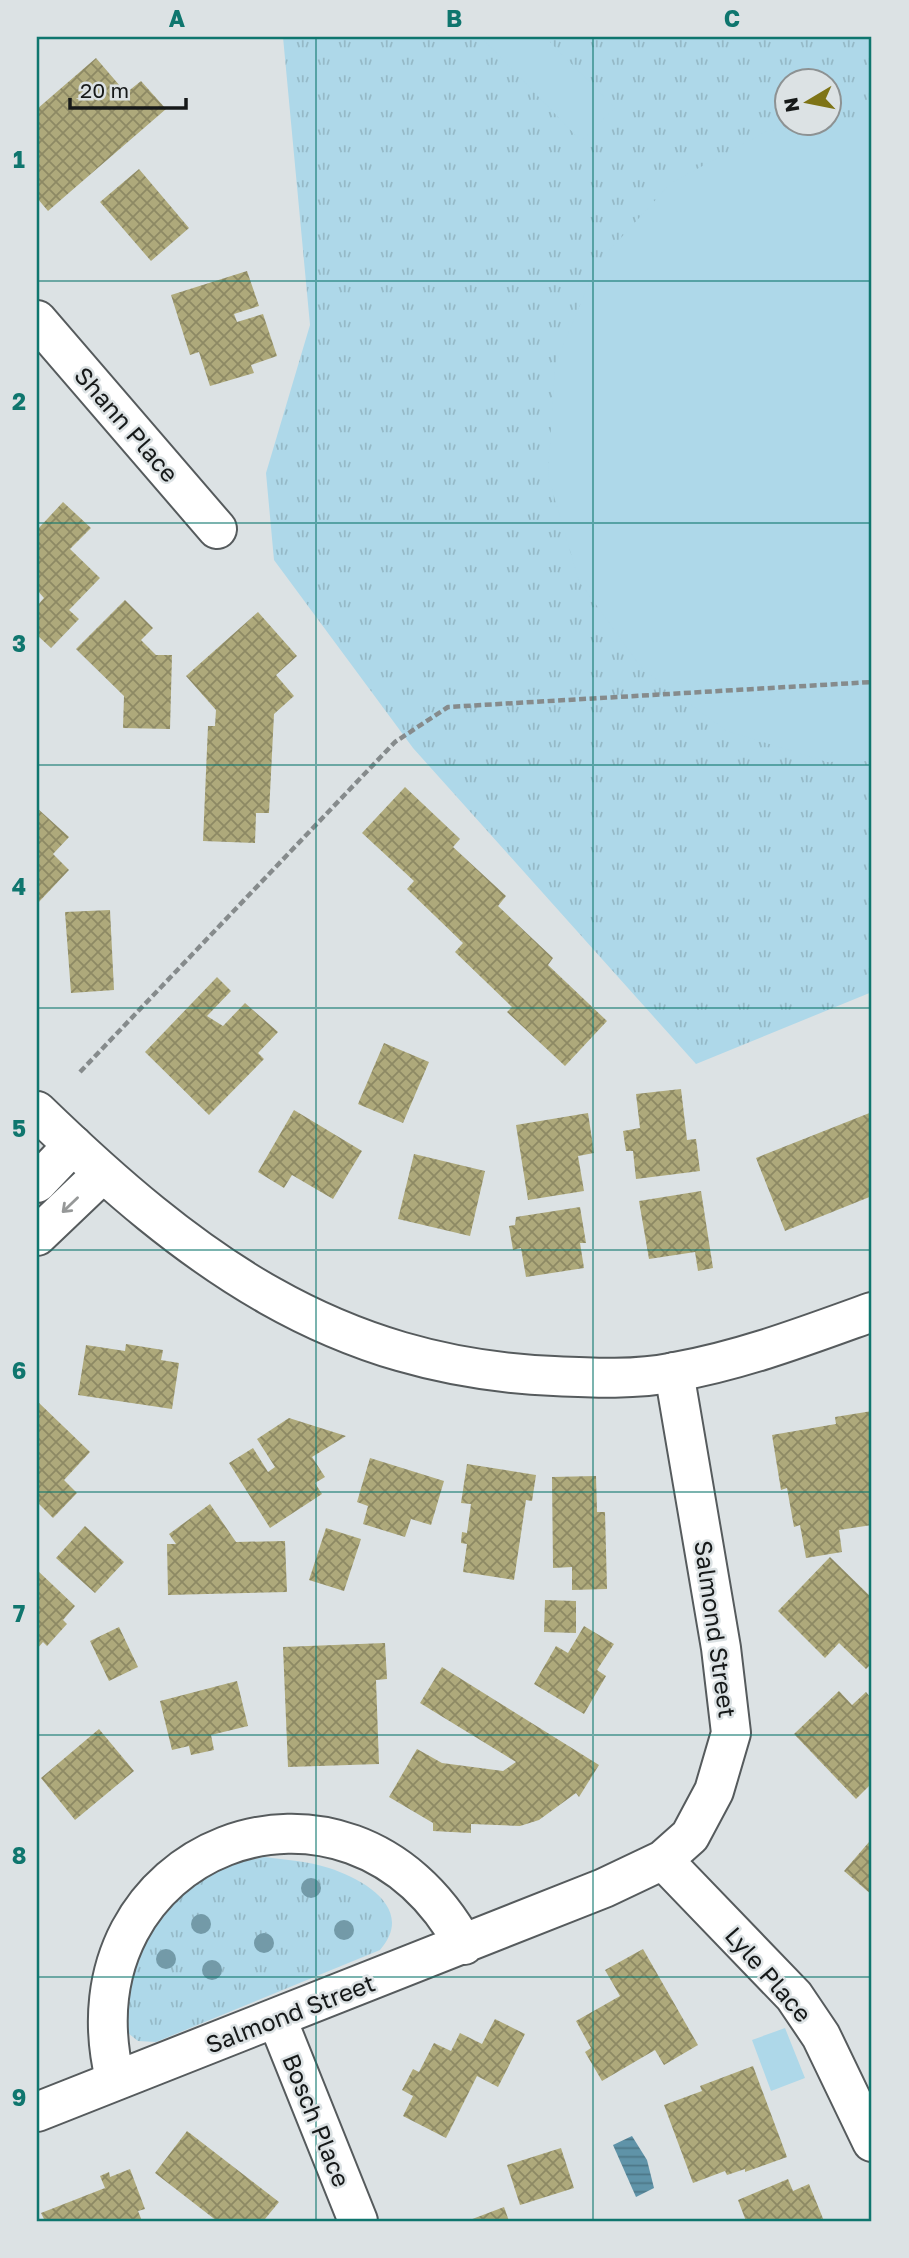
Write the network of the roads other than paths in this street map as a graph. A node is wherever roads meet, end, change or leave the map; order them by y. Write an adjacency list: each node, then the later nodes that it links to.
1 (37, 320): 2 (street, Shann Place)
2 (217, 529)
3 (37, 1111): 4 (street)
4 (73, 1145): 5 (street); 6 (street)
5 (102, 1174): 7 (street, one-way to 7); 9 (street)
6 (37, 1183)
7 (37, 1236)
8 (872, 1312): 9 (street)
9 (674, 1373): 10 (street, Salmond Street)
10 (663, 1860): 11 (street, Salmond Street); 15 (street, Lyle Place)
11 (464, 1945): 12 (street, Salmond Street); 13 (street)
12 (277, 2019): 13 (street, Salmond Street); 16 (street, Bosch Place)
13 (115, 2079): 14 (street, Salmond Street)
14 (37, 2112)
15 (872, 2141)
16 (358, 2221)

